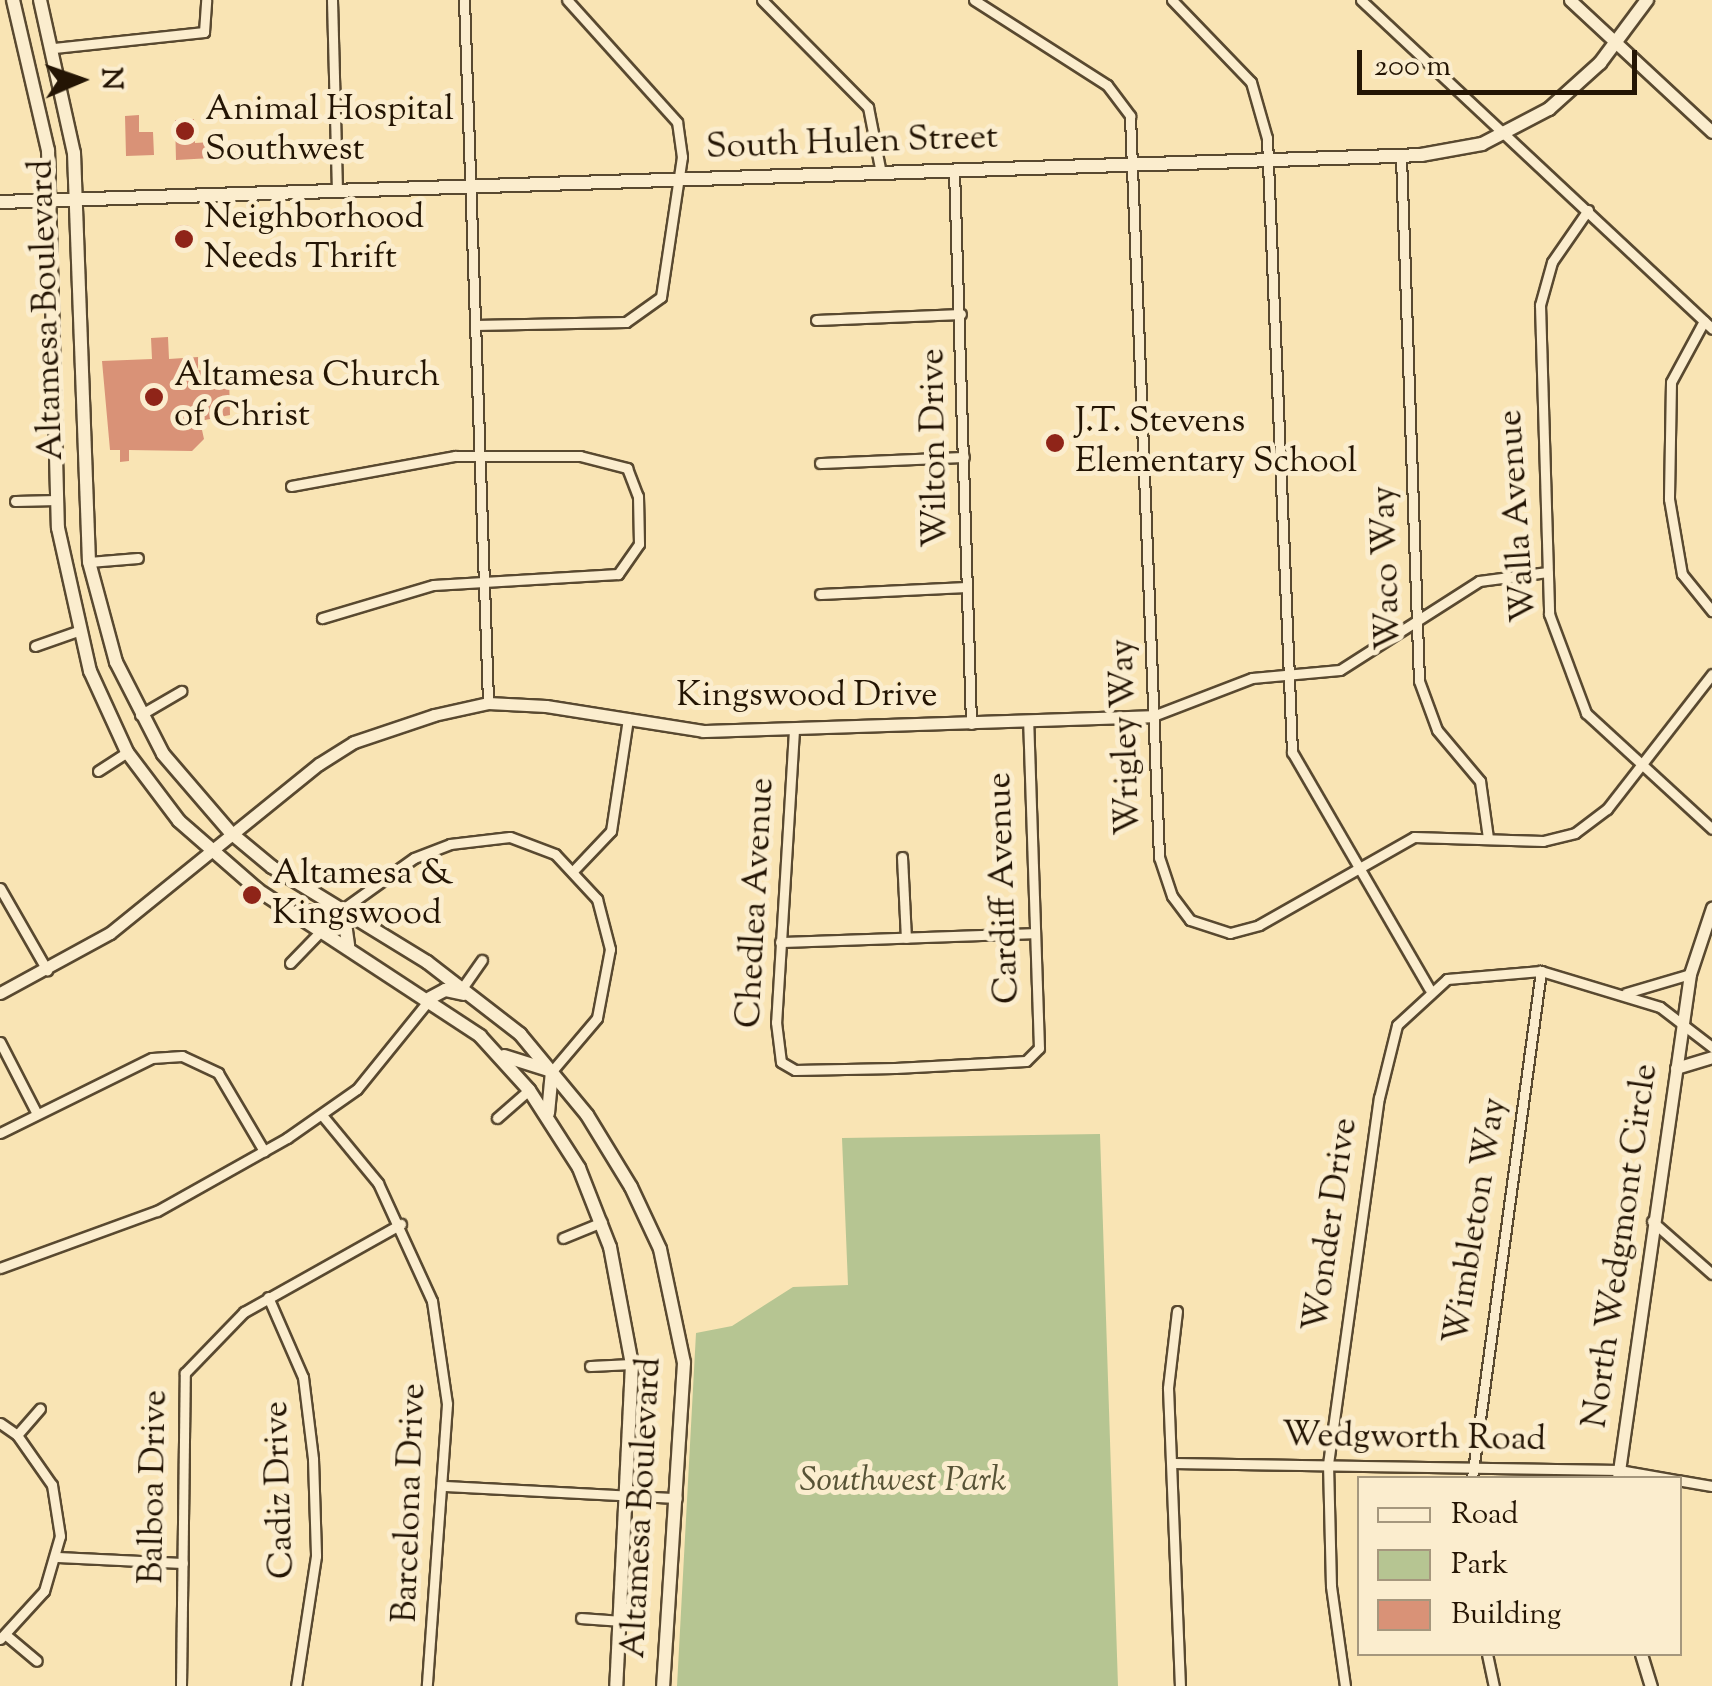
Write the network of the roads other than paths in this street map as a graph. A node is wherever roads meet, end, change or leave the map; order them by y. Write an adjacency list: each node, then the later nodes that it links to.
1 (12, 0): 26 (main road, Altamesa Boulevard)
2 (40, 0): 14 (main road, Altamesa Boulevard)
3 (206, 0): 14 (street)
4 (332, 0): 24 (street)
5 (464, 0): 23 (street)
6 (567, 0): 22 (street)
7 (762, 0): 21 (street)
8 (974, 0): 19 (street, Wrigley Way)
9 (1172, 0): 18 (street)
10 (1362, 0): 16 (street)
11 (1570, 0): 13 (street)
12 (1646, 0): 13 (main road, South Hulen Street)
13 (1616, 44): 15 (street); 16 (main road, South Hulen Street)
14 (54, 48): 25 (main road, Altamesa Boulevard)
15 (1712, 132)
16 (1506, 134): 17 (main road, South Hulen Street); 28 (street)
17 (1400, 156): 18 (main road, South Hulen Street); 49 (street, Waco Way)
18 (1267, 160): 19 (main road, South Hulen Street); 54 (street)
19 (1136, 164): 20 (main road, South Hulen Street); 59 (street, Wrigley Way)
20 (954, 170): 21 (main road, South Hulen Street); 29 (street, Wilton Drive)
21 (881, 173): 22 (main road, South Hulen Street)
22 (678, 180): 23 (main road, South Hulen Street); 32 (street)
23 (469, 186): 24 (main road, South Hulen Street); 32 (street)
24 (337, 190): 25 (main road, South Hulen Street)
25 (75, 198): 26 (main road, South Hulen Street); 33 (main road, Altamesa Boulevard)
26 (48, 200): 27 (main road, South Hulen Street); 34 (main road, Altamesa Boulevard)
27 (0, 202)
28 (1588, 210): 31 (street); 43 (street, Walla Avenue)
29 (960, 314): 30 (street); 36 (street, Wilton Drive)
30 (816, 320)
31 (1708, 325): 47 (street)
32 (475, 326): 35 (street)
33 (82, 409): 34 (main road); 42 (main road, Altamesa Boulevard)
34 (55, 410): 39 (main road, Altamesa Boulevard)
35 (479, 455): 38 (street); 44 (street); 44 (street)
36 (964, 457): 37 (street); 45 (street, Wilton Drive)
37 (820, 463)
38 (291, 486)
39 (57, 500): 40 (street, Altamesa Boulevard); 50 (main road, Altamesa Boulevard)
40 (14, 501)
41 (138, 558): 42 (street)
42 (90, 562): 52 (main road, Altamesa Boulevard)
43 (1547, 572): 49 (street, Kingswood Drive); 65 (street, Walla Avenue)
44 (484, 580): 48 (street); 57 (street)
45 (968, 587): 46 (street); 62 (street, Wilton Drive)
46 (820, 594)
47 (1712, 611)
48 (322, 618)
49 (1417, 620): 54 (street, Kingswood Drive); 69 (street, Waco Way)
50 (78, 632): 51 (street); 53 (main road, Altamesa Boulevard)
51 (35, 646)
52 (116, 662): 53 (main road); 58 (main road, Altamesa Boulevard)
53 (90, 671): 64 (main road, Altamesa Boulevard)
54 (1288, 674): 59 (street, Kingswood Drive); 72 (street)
55 (1712, 674): 65 (street, Wrigley Way)
56 (181, 691): 58 (street)
57 (488, 703): 60 (street, Kingswood Drive); 68 (street, Kingswood Drive)
58 (140, 715): 68 (main road, Altamesa Boulevard)
59 (1153, 716): 61 (street, Kingswood Drive); 72 (street, Wrigley Way)
60 (628, 718): 63 (street, Kingswood Drive); 73 (street)
61 (1028, 722): 62 (street, Kingswood Drive); 79 (street, Cardiff Avenue)
62 (971, 724): 63 (street, Kingswood Drive)
63 (794, 730): 81 (street, Chedlea Avenue)
64 (128, 752): 66 (street); 70 (main road, Altamesa Boulevard)
65 (1640, 768): 67 (street, Walla Avenue); 69 (street, Wrigley Way)
66 (98, 771)
67 (1712, 829)
68 (231, 833): 70 (street, Kingswood Drive); 75 (main road, Altamesa Boulevard)
69 (1488, 838): 72 (street, Wrigley Way)
70 (210, 852): 77 (main road, Altamesa Boulevard); 86 (street, Kingswood Drive)
71 (902, 857): 80 (street)
72 (1359, 866): 90 (street)
73 (573, 872): 75 (street); 102 (street)
74 (0, 888): 86 (street)
75 (343, 908): 77 (main road); 82 (main road); 84 (main road, Altamesa Boulevard)
76 (1712, 908): 88 (street, North Wedgmont Circle)
77 (292, 912): 78 (main road, Altamesa Boulevard)
78 (322, 931): 82 (main road, Altamesa Boulevard); 85 (street)
79 (1034, 933): 80 (street); 101 (street, Cardiff Avenue)
80 (906, 938): 81 (street)
81 (780, 942): 101 (street, Chedlea Avenue)
82 (348, 946): 93 (main road, Altamesa Boulevard)
83 (482, 960): 89 (street)
84 (427, 962): 89 (main road, Altamesa Boulevard); 93 (main road)
85 (290, 963)
86 (47, 970): 91 (street, Kingswood Drive)
87 (1541, 971): 90 (street); 92 (street); 125 (street, Wimbleton Way)
88 (1690, 974): 92 (street); 95 (street, North Wedgmont Circle)
89 (462, 987): 94 (main road, Altamesa Boulevard)
90 (1430, 988): 124 (street, Wonder Drive)
91 (0, 993)
92 (1626, 994): 95 (street)
93 (430, 998): 94 (main road); 98 (main road, Altamesa Boulevard); 105 (street)
94 (478, 1000): 102 (main road, Altamesa Boulevard)
95 (1683, 1022): 97 (street); 100 (street, North Wedgmont Circle)
96 (0, 1042): 104 (street)
97 (1712, 1047)
98 (497, 1053): 102 (main road); 103 (main road, Altamesa Boulevard)
99 (1712, 1056): 100 (street)
100 (1676, 1068): 111 (street, North Wedgmont Circle)
101 (795, 1070)
102 (552, 1071): 107 (main road); 131 (main road, Altamesa Boulevard)
103 (530, 1090): 106 (street); 107 (main road, Altamesa Boulevard)
104 (37, 1114): 108 (street); 109 (street)
105 (322, 1115): 109 (street); 112 (street, Barcelona Drive)
106 (496, 1118)
107 (549, 1118): 110 (main road, Altamesa Boulevard)
108 (0, 1133)
109 (264, 1151): 114 (street)
110 (602, 1222): 113 (street); 118 (main road, Altamesa Boulevard)
111 (1652, 1222): 115 (street); 126 (street, North Wedgmont Circle)
112 (401, 1224): 116 (street, Balboa Drive); 128 (street, Barcelona Drive)
113 (563, 1238)
114 (0, 1268)
115 (1712, 1274)
116 (268, 1297): 133 (street, Balboa Drive); 141 (street, Cadiz Drive)
117 (1177, 1311): 123 (street)
118 (632, 1364): 119 (street, Altamesa Boulevard); 130 (main road, Altamesa Boulevard)
119 (590, 1366)
120 (40, 1409): 122 (street)
121 (0, 1422): 122 (street)
122 (16, 1435): 132 (street)
123 (1172, 1463): 124 (street, Wedgworth Road); 145 (street)
124 (1328, 1464): 125 (street, Wedgworth Road); 146 (street, Wonder Drive)
125 (1472, 1473): 126 (street, Wedgworth Road)
126 (1619, 1474)
127 (1682, 1482): 129 (street, Wedgworth Road)
128 (445, 1486): 130 (street); 142 (street, Barcelona Drive)
129 (1712, 1486)
130 (630, 1494): 131 (street); 135 (main road, Altamesa Boulevard)
131 (679, 1498): 144 (main road, Altamesa Boulevard)
132 (57, 1557): 133 (street); 136 (street)
133 (183, 1562): 140 (street, Balboa Drive)
134 (581, 1618): 135 (street, Altamesa Boulevard)
135 (621, 1621): 143 (main road, Altamesa Boulevard)
136 (3, 1637): 139 (street)
137 (1486, 1656): 147 (street)
138 (1642, 1656): 148 (street)
139 (37, 1661)
140 (182, 1686)
141 (296, 1686)
142 (427, 1686)
143 (616, 1686)
144 (663, 1686)
145 (1180, 1686)
146 (1345, 1686)
147 (1494, 1686)
148 (1651, 1686)

